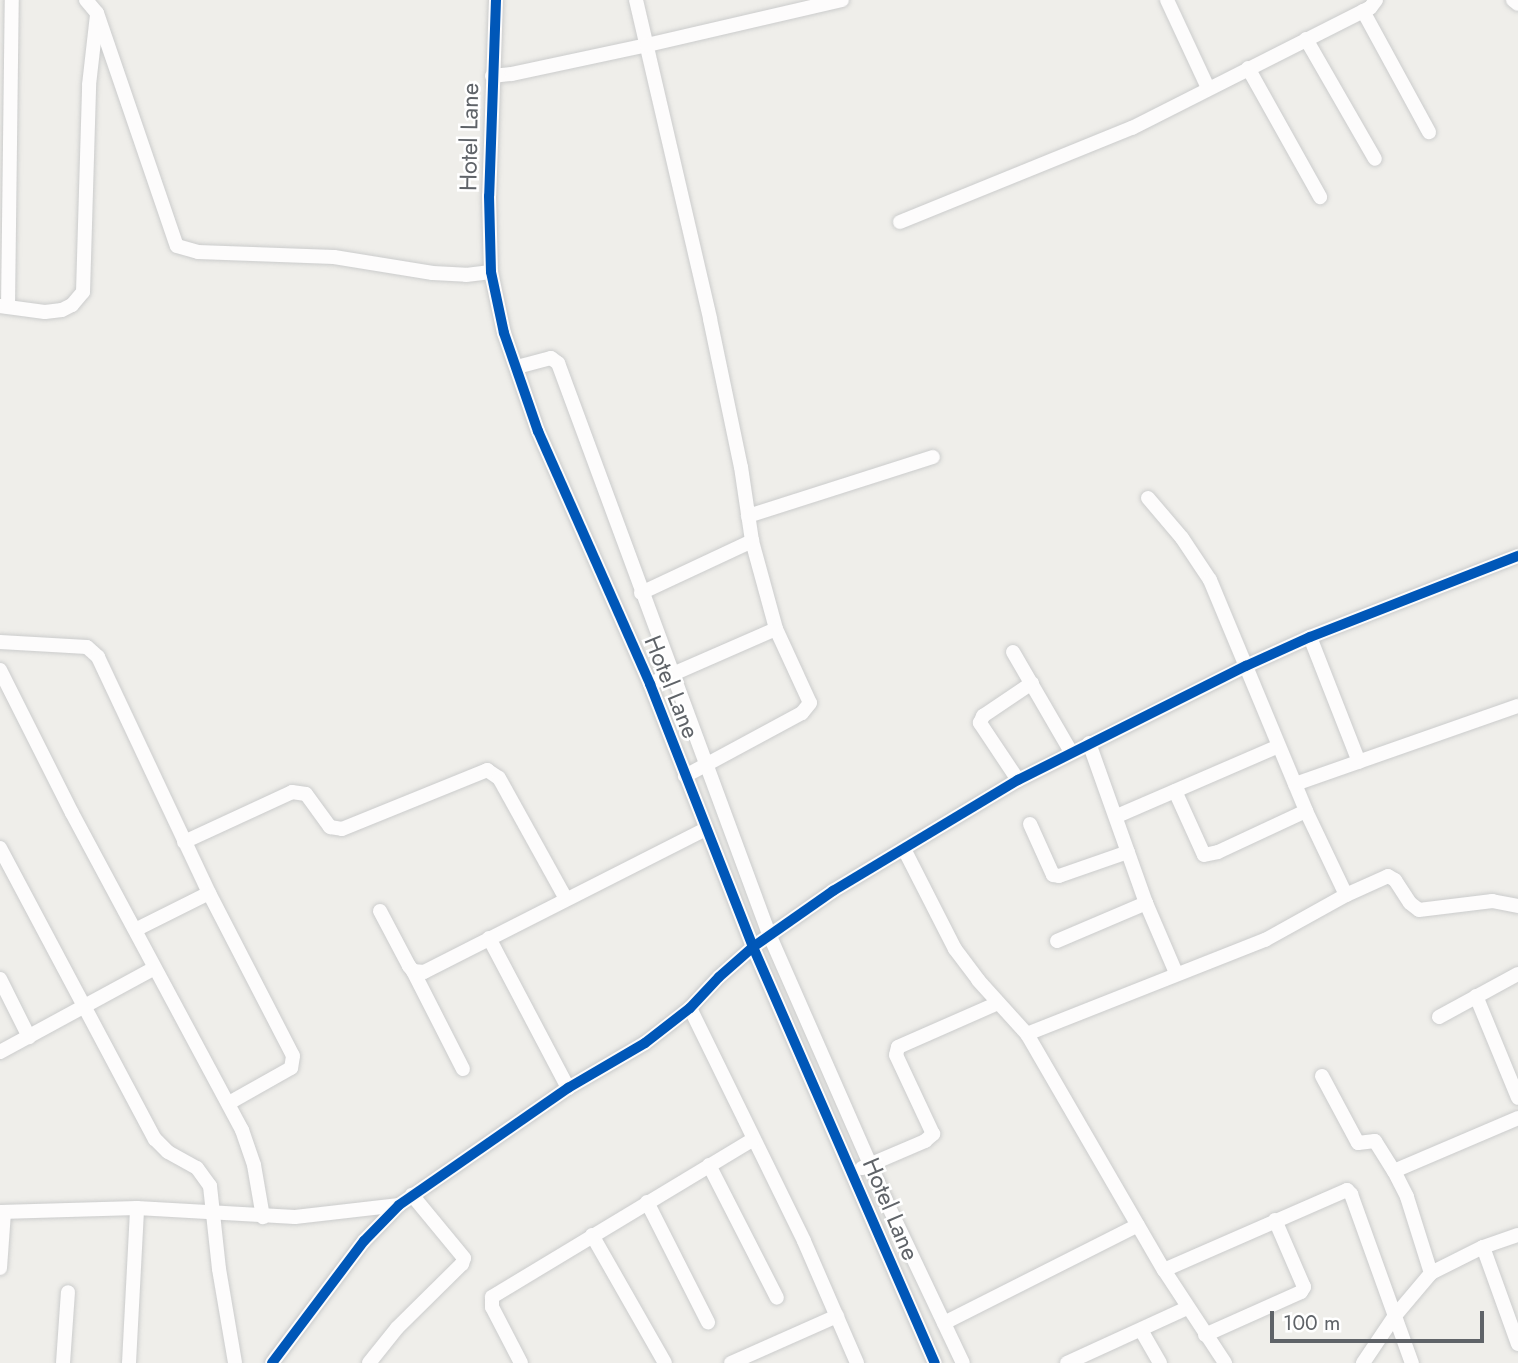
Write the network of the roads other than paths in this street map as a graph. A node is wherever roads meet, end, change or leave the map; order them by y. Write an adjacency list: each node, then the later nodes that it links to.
1 (12, 0): 22 (street)
2 (86, 0): 11 (street)
3 (496, 0): 15 (street, Hotel Lane)
4 (636, 0): 13 (street)
5 (842, 0): 13 (street)
6 (1167, 0): 16 (street)
7 (1376, 0): 10 (street)
8 (1513, 0): 9 (street)
9 (1518, 4)
10 (1363, 11): 12 (street); 17 (street)
11 (97, 13): 21 (street); 22 (street)
12 (1306, 39): 14 (street); 18 (street)
13 (647, 45): 15 (street); 26 (street)
14 (1248, 68): 16 (street); 19 (street)
15 (502, 75): 21 (street, Hotel Lane)
16 (1209, 88): 20 (street)
17 (1429, 132)
18 (1375, 159)
19 (1320, 197)
20 (900, 222)
21 (491, 272): 23 (street, Hotel Lane)
22 (4, 307)
23 (529, 363): 29 (street); 36 (street, Hotel Lane)
24 (933, 457): 26 (street)
25 (1148, 498): 34 (street)
26 (748, 516): 27 (street)
27 (752, 541): 29 (street); 30 (street)
28 (1518, 556): 31 (street)
29 (641, 593): 36 (street)
30 (776, 629): 36 (street); 43 (street)
31 (1310, 637): 34 (street); 42 (street)
32 (0, 642): 51 (street)
33 (1013, 652): 37 (street)
34 (1245, 666): 39 (street); 40 (street)
35 (0, 670): 61 (street)
36 (661, 679): 43 (street, Hotel Lane); 43 (street)
37 (1032, 683): 41 (street); 44 (street)
38 (1518, 706): 42 (street)
39 (1089, 743): 41 (street); 48 (street)
40 (1279, 746): 45 (street); 46 (street)
41 (1071, 752): 44 (street)
42 (1359, 762): 45 (street)
43 (696, 770): 50 (street, Hotel Lane); 63 (street)
44 (1018, 780): 53 (street)
45 (1295, 784): 47 (street)
46 (1175, 791): 47 (street); 48 (street)
47 (1306, 811): 56 (street)
48 (1117, 816): 54 (street)
49 (1030, 824): 54 (street)
50 (706, 829): 57 (street); 63 (street, Hotel Lane)
51 (184, 842): 55 (street); 57 (street)
52 (0, 848): 72 (street)
53 (904, 849): 63 (street); 71 (street)
54 (1128, 852): 58 (street)
55 (209, 893): 61 (street); 82 (street)
56 (1346, 895): 59 (street); 67 (street)
57 (566, 899): 62 (street)
58 (1146, 903): 64 (street); 67 (street)
59 (1518, 906)
60 (380, 911): 66 (street)
61 (136, 929): 65 (street)
62 (489, 938): 66 (street); 80 (street)
63 (761, 941): 73 (street); 86 (street, Hotel Lane); 86 (street)
64 (1057, 941)
65 (156, 968): 72 (street); 82 (street)
66 (414, 971): 78 (street)
67 (1176, 973): 75 (street)
68 (1518, 974): 70 (street)
69 (0, 979): 76 (street)
70 (1476, 996): 74 (street); 81 (street)
71 (998, 1003): 75 (street); 86 (street)
72 (85, 1005): 76 (street); 92 (street)
73 (690, 1007): 80 (street); 84 (street)
74 (1438, 1017)
75 (1027, 1034): 96 (street)
76 (29, 1037): 77 (street)
77 (0, 1052)
78 (463, 1069)
79 (1322, 1076): 87 (street)
80 (568, 1088): 88 (street)
81 (1518, 1098)
82 (229, 1103): 94 (street)
83 (1518, 1118): 87 (street)
84 (752, 1140): 85 (street); 106 (street)
85 (709, 1165): 89 (street); 104 (street)
86 (861, 1169): 109 (street); 122 (street, Hotel Lane)
87 (1394, 1171): 102 (street)
88 (412, 1195): 90 (street); 117 (street)
89 (647, 1202): 97 (street); 108 (street)
90 (399, 1205): 94 (street); 116 (street)
91 (137, 1208): 92 (street); 93 (street); 114 (street)
92 (213, 1210): 94 (street); 115 (street)
93 (2, 1212): 100 (street)
94 (263, 1217)
95 (1275, 1220): 101 (street); 107 (street); 111 (street)
96 (1138, 1225): 101 (street); 109 (street)
97 (592, 1235): 118 (street); 119 (street)
98 (1518, 1235): 99 (street)
99 (1483, 1247): 102 (street); 112 (street)
100 (0, 1268)
101 (1164, 1270): 105 (street)
102 (1431, 1272): 107 (street)
103 (68, 1292): 113 (street)
104 (777, 1298)
105 (1187, 1308): 110 (street); 111 (street)
106 (837, 1317): 120 (street); 121 (street)
107 (1394, 1317): 127 (street); 128 (street)
108 (708, 1322)
109 (944, 1324): 123 (street)
110 (1142, 1330): 124 (street); 125 (street)
111 (1205, 1335): 126 (street)
112 (1518, 1345)
113 (63, 1363)
114 (130, 1363)
115 (235, 1363)
116 (272, 1363)
117 (369, 1363)
118 (521, 1363)
119 (665, 1363)
120 (731, 1363)
121 (857, 1363)
122 (935, 1363)
123 (963, 1363)
124 (1067, 1363)
125 (1160, 1363)
126 (1225, 1363)
127 (1363, 1363)
128 (1412, 1363)

